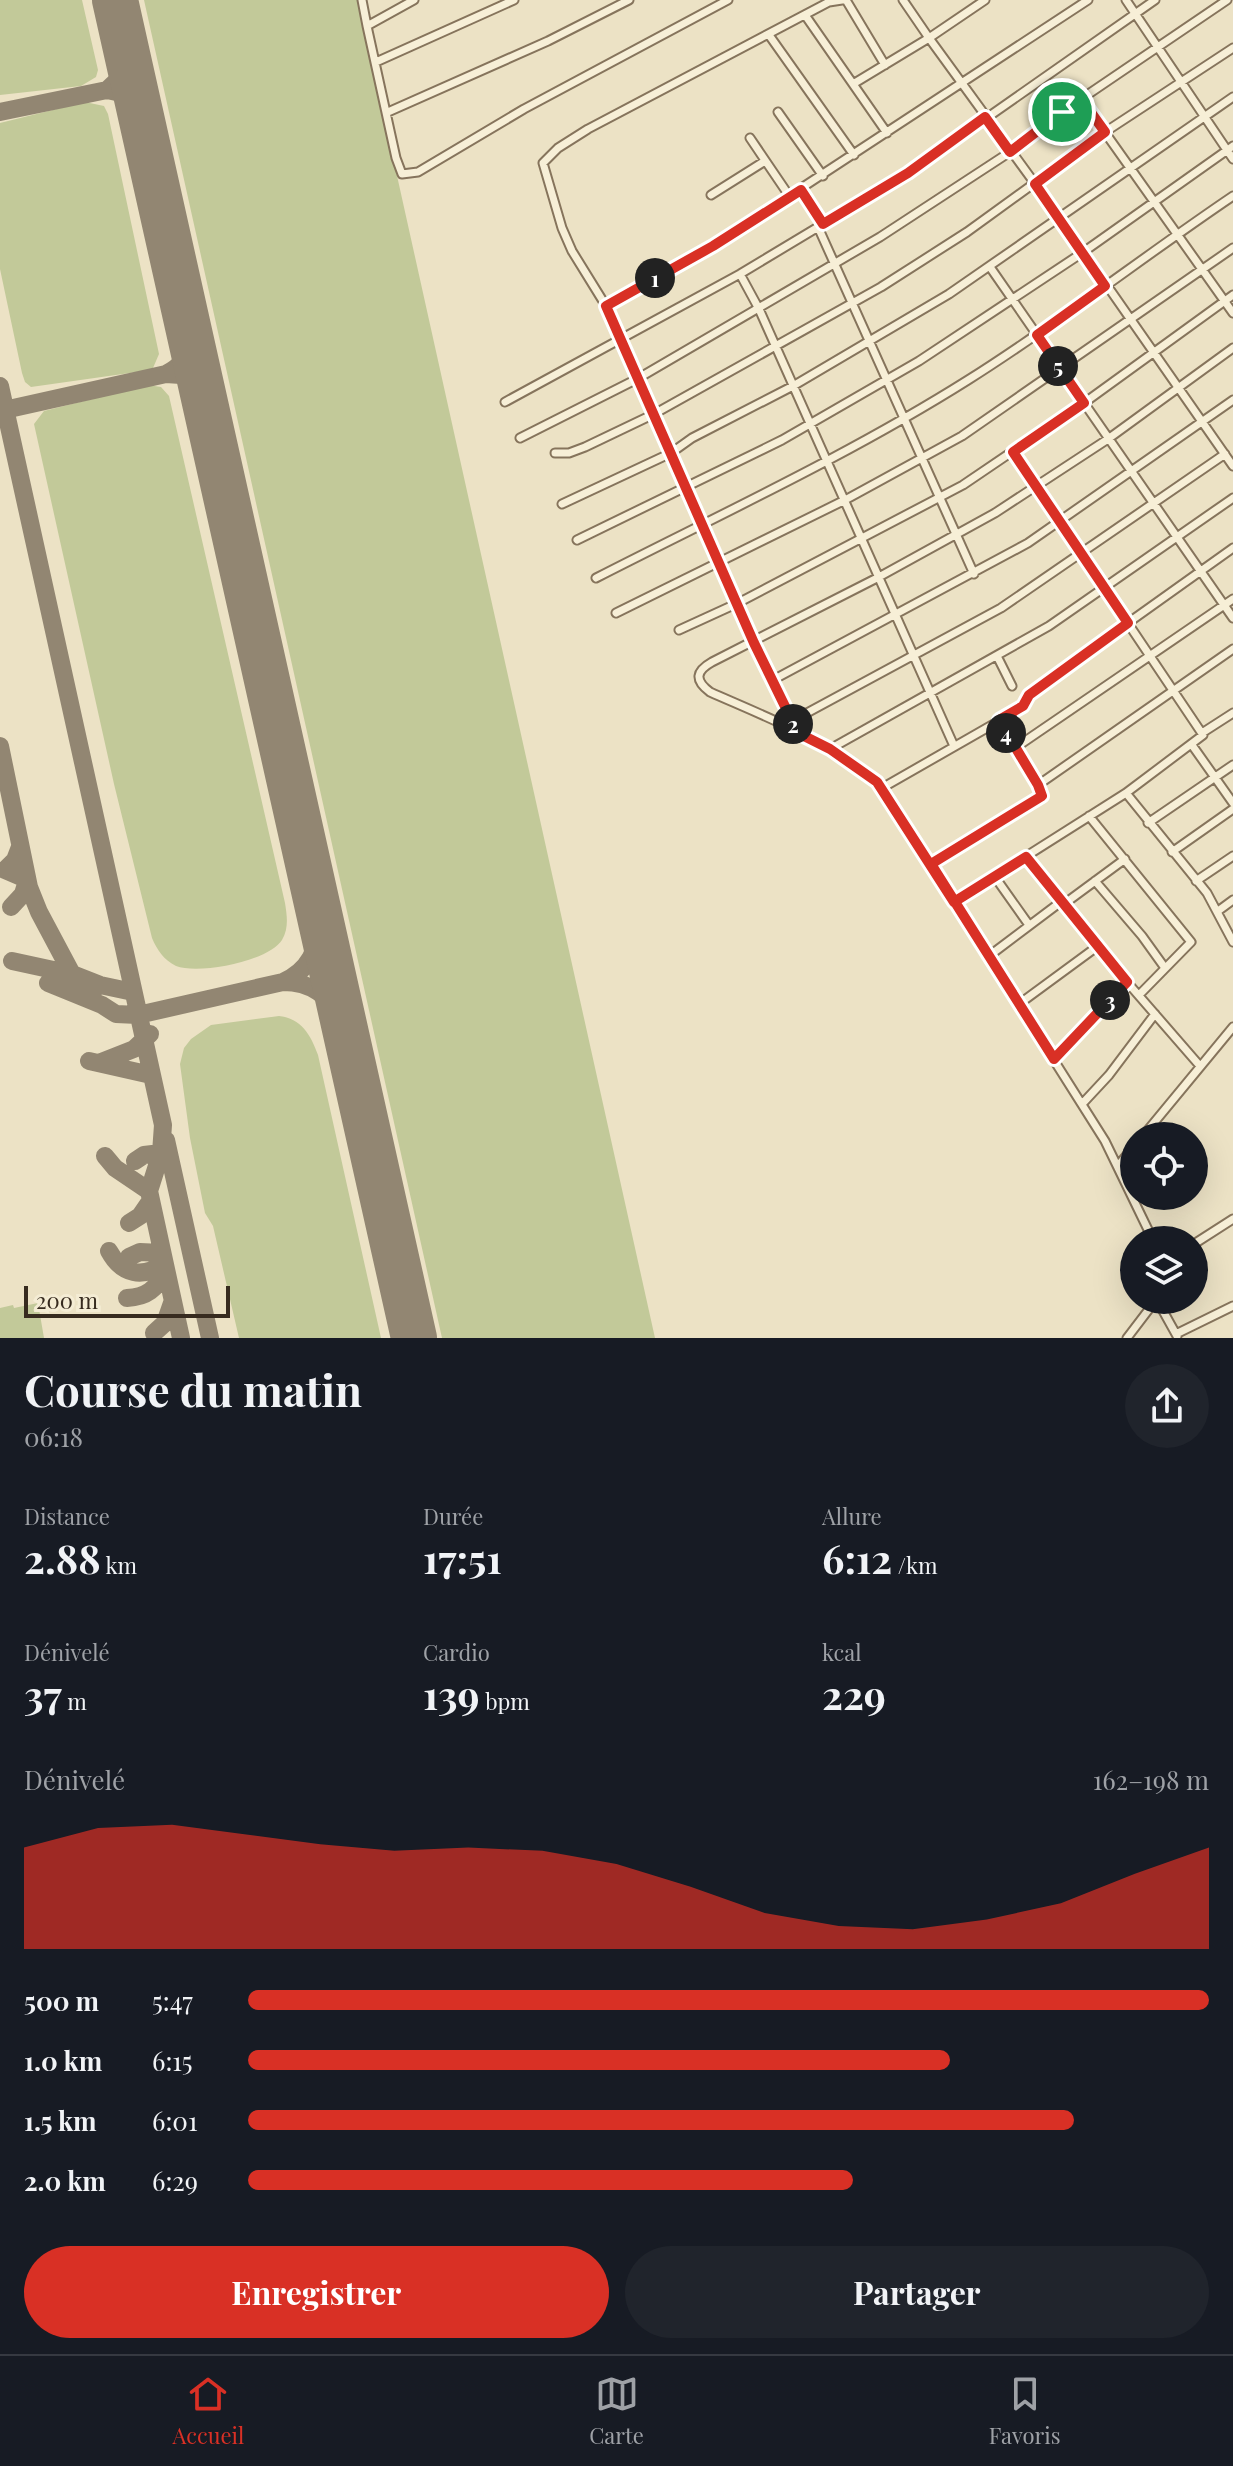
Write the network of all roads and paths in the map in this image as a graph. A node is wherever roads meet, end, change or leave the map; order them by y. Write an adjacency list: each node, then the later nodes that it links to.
1 (362, 0): 17 (street)
2 (414, 0): 17 (street)
3 (514, 0): 22 (street)
4 (629, 0): 29 (street)
5 (728, 0): 29 (street)
6 (844, 0): 13 (street); 23 (street)
7 (903, 0): 19 (street)
8 (985, 0): 19 (street)
9 (1088, 0): 24 (street)
10 (1126, 0): 15 (street)
11 (1155, 0): 15 (street)
12 (1228, 0): 14 (street); 20 (street)
13 (829, 1): 16 (street)
14 (1233, 7)
15 (1134, 14): 20 (street); 32 (street)
16 (805, 15): 18 (street); 26 (street)
17 (367, 26): 22 (street)
18 (769, 35): 38 (street); 63 (street)
19 (929, 38): 23 (street); 24 (street)
20 (1157, 47): 25 (street); 28 (street)
21 (1233, 48): 25 (street)
22 (376, 62): 29 (street)
23 (885, 65): 26 (street)
24 (961, 83): 32 (street); 34 (street)
25 (1181, 83): 31 (street); 33 (street)
26 (853, 84): 34 (street)
27 (1233, 97): 31 (street)
28 (1082, 100): 33 (street); 37 (street)
29 (388, 112)
30 (778, 112): 42 (street)
31 (1204, 116): 36 (street); 41 (street)
32 (985, 117): 37 (street); 50 (street)
33 (1105, 132): 41 (street); 43 (street)
34 (887, 133): 38 (street)
35 (750, 138): 40 (street)
36 (1230, 148): 39 (street); 48 (street)
37 (1010, 152): 43 (street); 54 (street)
38 (854, 155): 42 (street)
39 (1233, 159)
40 (765, 161): 45 (street); 47 (street)
41 (1130, 167): 48 (street); 49 (street)
42 (823, 176): 44 (street)
43 (1035, 184): 49 (street); 62 (street)
44 (801, 190): 47 (street); 50 (street)
45 (711, 195)
46 (1233, 196): 51 (street)
47 (790, 197): 63 (street)
48 (1154, 201): 51 (street); 53 (street)
49 (1060, 218): 53 (street); 55 (street)
50 (820, 226): 54 (street); 57 (street)
51 (1177, 234): 56 (street); 58 (street)
52 (1233, 248): 56 (street)
53 (1082, 253): 58 (street); 60 (street)
54 (834, 263): 62 (street); 64 (street)
55 (990, 267): 60 (street); 69 (street)
56 (1202, 270): 61 (street); 66 (street)
57 (740, 274): 64 (street); 68 (street)
58 (1105, 286): 66 (street); 67 (street)
59 (1233, 295): 61 (street)
60 (1013, 300): 67 (street); 75 (street)
61 (1225, 301): 65 (street); 72 (street)
62 (853, 304): 69 (street); 70 (street)
63 (606, 306): 68 (street)
64 (759, 309): 70 (street); 74 (street)
65 (1233, 313)
66 (1132, 321): 72 (street); 73 (street)
67 (1037, 335): 73 (street); 82 (street)
68 (621, 341): 74 (street); 79 (street)
69 (868, 343): 75 (street); 76 (street)
70 (775, 348): 76 (street); 81 (street)
71 (1233, 348): 77 (street)
72 (1153, 352): 77 (street); 80 (street)
73 (1060, 370): 80 (street); 91 (street)
74 (637, 379): 81 (street); 85 (street)
75 (886, 380): 82 (street); 84 (street)
76 (793, 386): 84 (street); 89 (street)
77 (1178, 387): 83 (street); 86 (street)
78 (1233, 400): 83 (street)
79 (505, 402)
80 (1084, 403): 86 (street); 87 (street)
81 (654, 414): 88 (street); 89 (street)
82 (904, 418): 91 (street); 92 (street)
83 (1203, 421): 90 (street); 94 (street)
84 (810, 424): 92 (street); 95 (street)
85 (520, 438)
86 (1108, 439): 94 (street); 96 (street)
87 (1013, 452): 96 (street); 97 (street)
88 (555, 453)
89 (671, 453): 95 (street); 100 (street)
90 (1225, 454): 93 (street); 101 (street)
91 (922, 459): 97 (street); 99 (street)
92 (827, 461): 99 (street); 103 (street)
93 (1233, 466)
94 (1132, 471): 101 (street); 102 (street)
95 (687, 487): 103 (street); 107 (street)
96 (1036, 487): 102 (street); 104 (street)
97 (940, 498): 104 (street); 105 (street)
98 (1233, 498): 106 (street)
99 (845, 500): 105 (street); 110 (street)
100 (562, 504)
101 (1155, 504): 106 (street); 109 (street)
102 (1058, 521): 109 (street); 112 (street)
103 (703, 523): 110 (street); 113 (street)
104 (957, 535): 112 (street); 114 (street)
105 (860, 539): 114 (street); 117 (street)
106 (1177, 539): 111 (street); 115 (street)
107 (577, 540)
108 (1233, 548): 111 (street)
109 (1081, 554): 115 (street); 126 (street)
110 (721, 563): 117 (street); 119 (street)
111 (1200, 572): 118 (street); 122 (street)
112 (974, 574): 120 (street)
113 (596, 578)
114 (877, 578): 120 (street); 124 (street)
115 (1102, 587): 122 (street); 128 (street)
116 (1233, 599): 118 (street)
117 (738, 603): 123 (street); 124 (street)
118 (1224, 605): 121 (street); 127 (street)
119 (616, 613)
120 (896, 616): 126 (street); 129 (street)
121 (1233, 618)
122 (1128, 623): 127 (street); 134 (street)
123 (679, 630)
124 (754, 643): 129 (street); 136 (street)
125 (1233, 649): 131 (street)
126 (912, 655): 132 (street); 135 (street)
127 (1150, 655): 131 (street); 140 (street)
128 (997, 656): 130 (street); 132 (street)
129 (771, 681): 135 (street)
130 (1012, 686)
131 (1173, 689): 137 (street); 144 (street)
132 (929, 692): 139 (street); 141 (street)
133 (1233, 713): 137 (street)
134 (999, 720): 139 (street); 140 (street)
135 (792, 721): 136 (street)
136 (798, 733): 141 (street)
137 (1202, 733): 138 (street)
138 (1192, 745): 143 (street); 146 (street)
139 (954, 746): 145 (street)
140 (1015, 748): 144 (street)
141 (830, 749): 145 (street)
142 (1233, 765): 143 (street)
143 (1214, 778): 147 (street); 150 (street)
144 (1038, 785): 155 (street)
145 (882, 788): 155 (street)
146 (1126, 793): 149 (street); 150 (street)
147 (1233, 803)
148 (1233, 809): 151 (street)
149 (1089, 816): 153 (street); 154 (street)
150 (1148, 823): 151 (street)
151 (1172, 852): 158 (street)
152 (1233, 856): 158 (street)
153 (1026, 857): 156 (street); 161 (street)
154 (1125, 859): 157 (street); 167 (street)
155 (931, 864): 160 (street)
156 (995, 877): 160 (street); 163 (street)
157 (1095, 881): 161 (street); 167 (street)
158 (1196, 881): 162 (street)
159 (1233, 900): 162 (street)
160 (954, 902): 166 (street)
161 (1063, 902): 163 (street); 165 (street)
162 (1218, 911): 164 (street)
163 (1029, 925): 166 (street)
164 (1233, 942)
165 (1098, 946): 168 (street); 170 (street)
166 (989, 956): 170 (street)
167 (1165, 968): 169 (street)
168 (1127, 982): 169 (street); 173 (street)
169 (1139, 995): 171 (street)
170 (1019, 1004): 173 (street)
171 (1155, 1014): 174 (street); 175 (street)
172 (1233, 1027): 174 (street)
173 (1054, 1059): 175 (street)
174 (1200, 1066): 176 (street)
175 (1082, 1104): 178 (street)
176 (1154, 1122)
177 (1120, 1164): 178 (street)
178 (1118, 1166): 180 (street)
179 (1233, 1219): 181 (street)
180 (1146, 1226)
181 (1208, 1235)
182 (1233, 1306): 185 (street)
183 (1145, 1314): 186 (street)
184 (1164, 1314): 185 (street)
185 (1177, 1336)
186 (1127, 1338)

